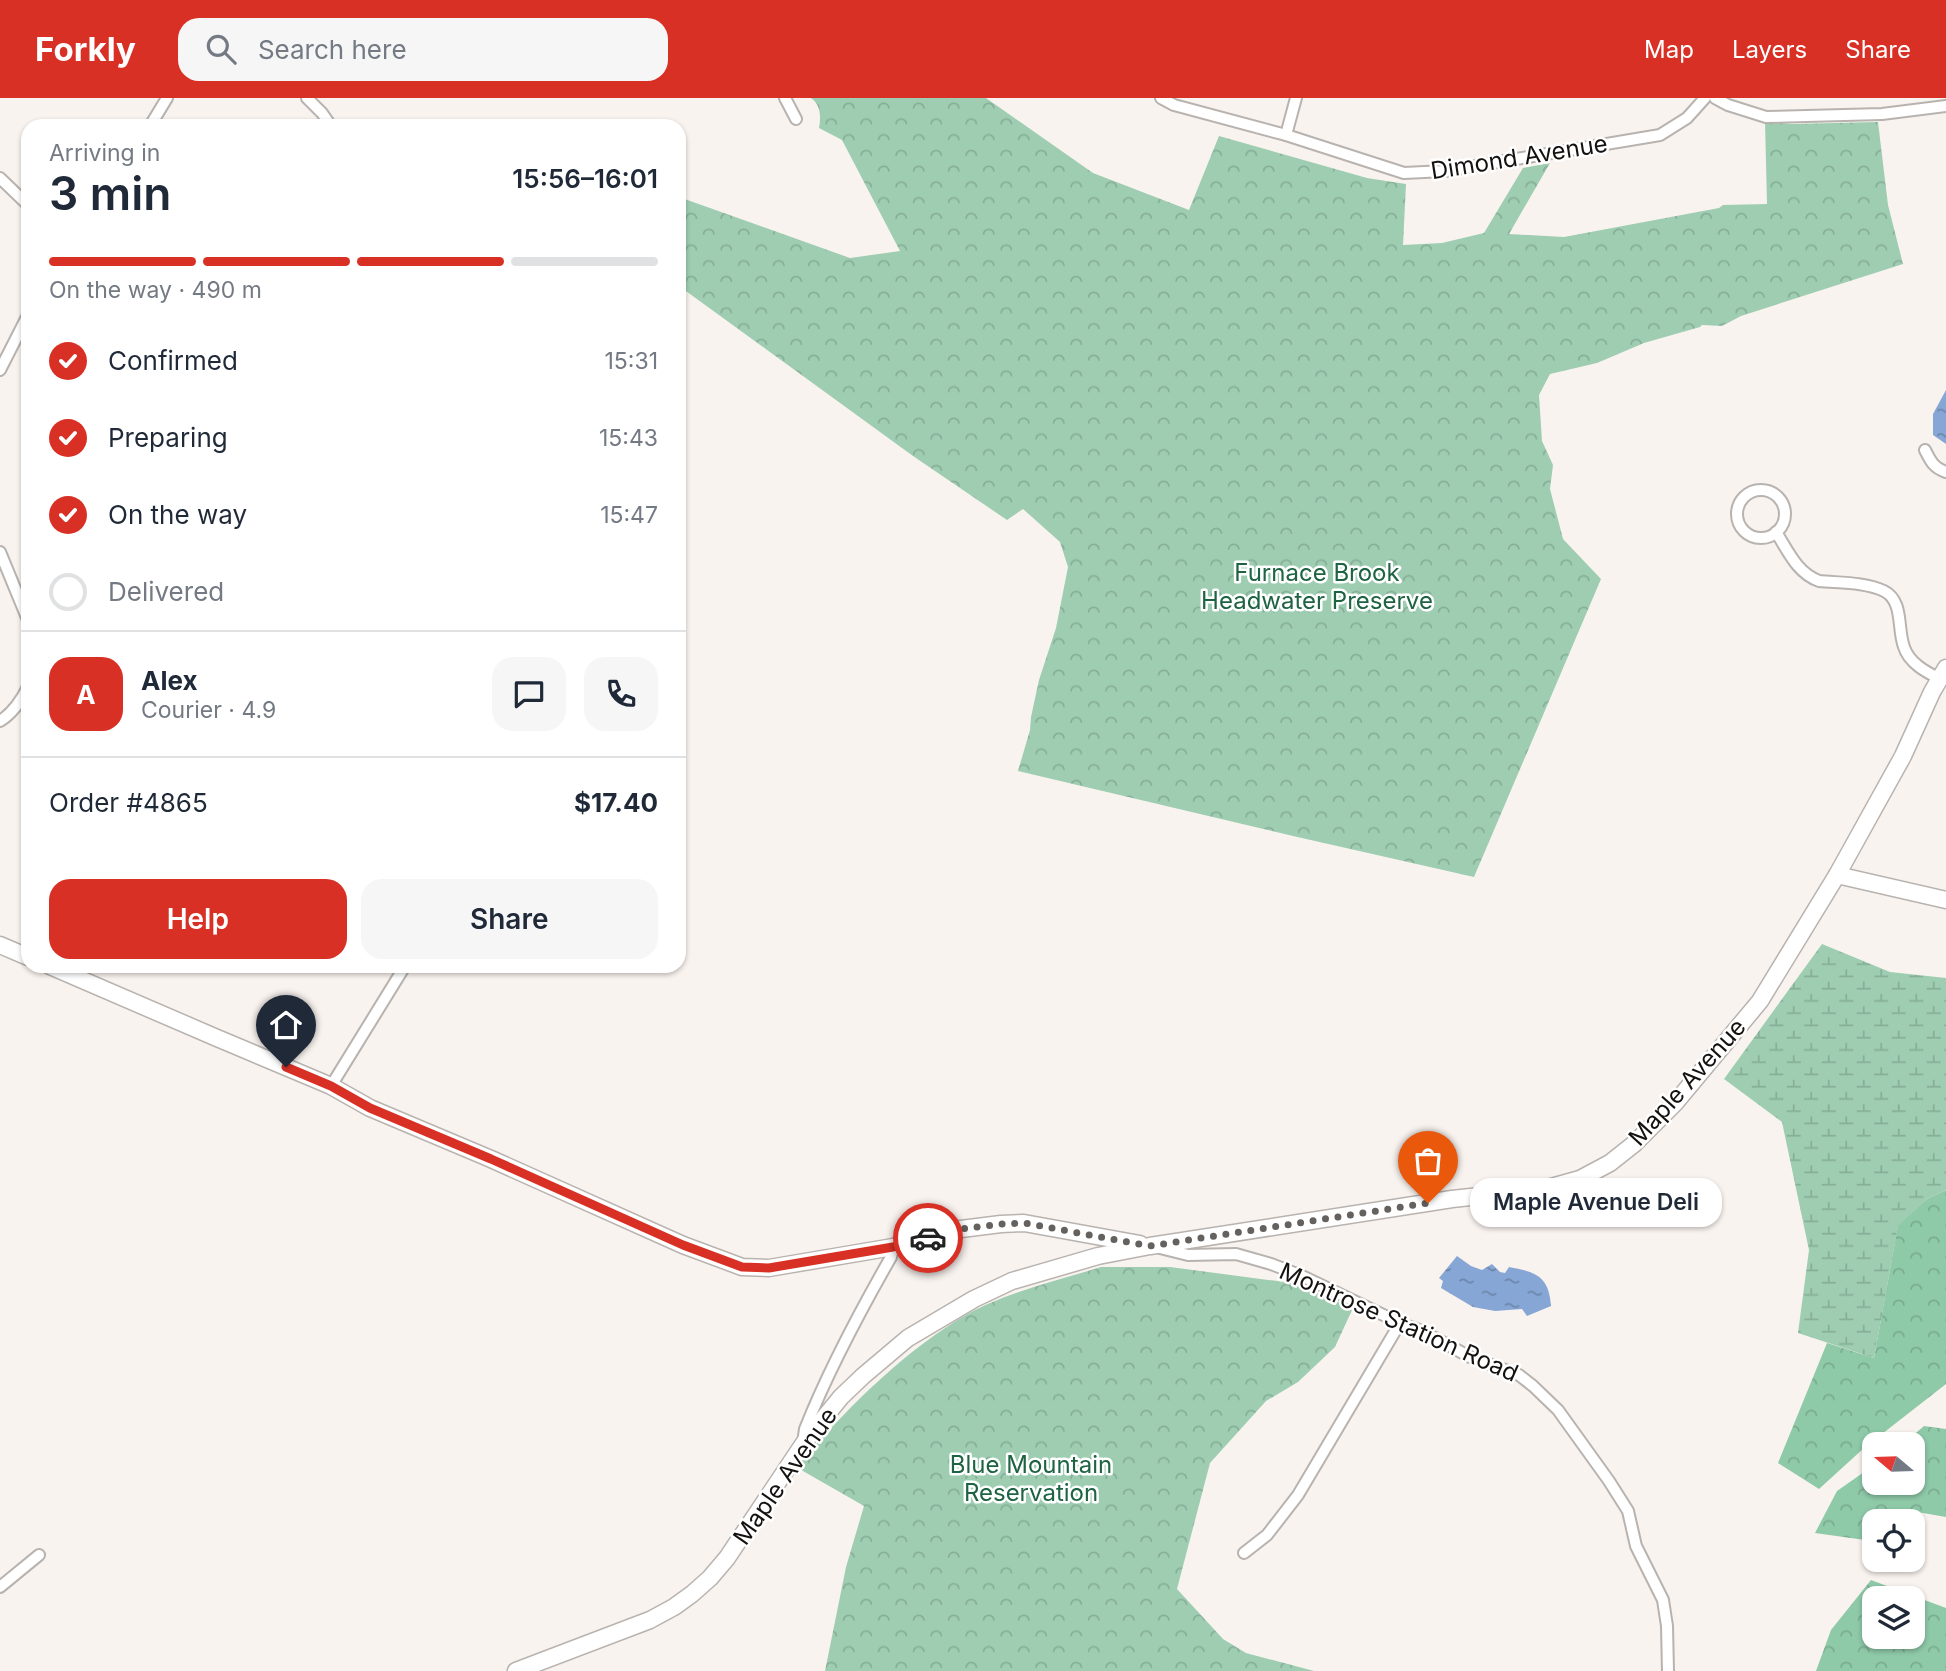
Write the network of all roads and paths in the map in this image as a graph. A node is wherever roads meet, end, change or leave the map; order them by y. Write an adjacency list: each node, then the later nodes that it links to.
1 (167, 98): 9 (street)
2 (307, 98): 10 (street)
3 (785, 98): 11 (street)
4 (1161, 98): 12 (street, Dimond Avenue)
5 (1296, 98): 12 (street)
6 (1705, 98): 12 (street, Dimond Avenue)
7 (1715, 98): 8 (street)
8 (1946, 106)
9 (154, 119)
10 (326, 119)
11 (796, 119)
12 (1286, 135)
13 (0, 178): 14 (street)
14 (21, 198)
15 (21, 330): 16 (street)
16 (0, 370)
17 (1925, 450): 18 (street)
18 (1946, 472)
19 (1776, 532): 19 (street); 22 (street)
20 (0, 552): 21 (street)
21 (21, 603)
22 (1943, 674): 25 (street, Maple Avenue)
23 (21, 699): 24 (street)
24 (0, 721)
25 (1837, 875): 26 (street); 32 (street, Maple Avenue)
26 (1946, 900)
27 (0, 945): 28 (street)
28 (21, 954)
29 (66, 973): 31 (street)
30 (401, 973): 31 (street)
31 (331, 1086): 33 (street)
32 (1150, 1246): 33 (street); 34 (street, Montrose Station Road); 35 (street, Maple Avenue)
33 (893, 1247): 35 (street)
34 (1400, 1323): 36 (street); 40 (street, Montrose Station Road)
35 (806, 1440): 39 (street, Maple Avenue)
36 (1244, 1553)
37 (40, 1555): 38 (street)
38 (0, 1587)
39 (516, 1671)
40 (1668, 1671)

